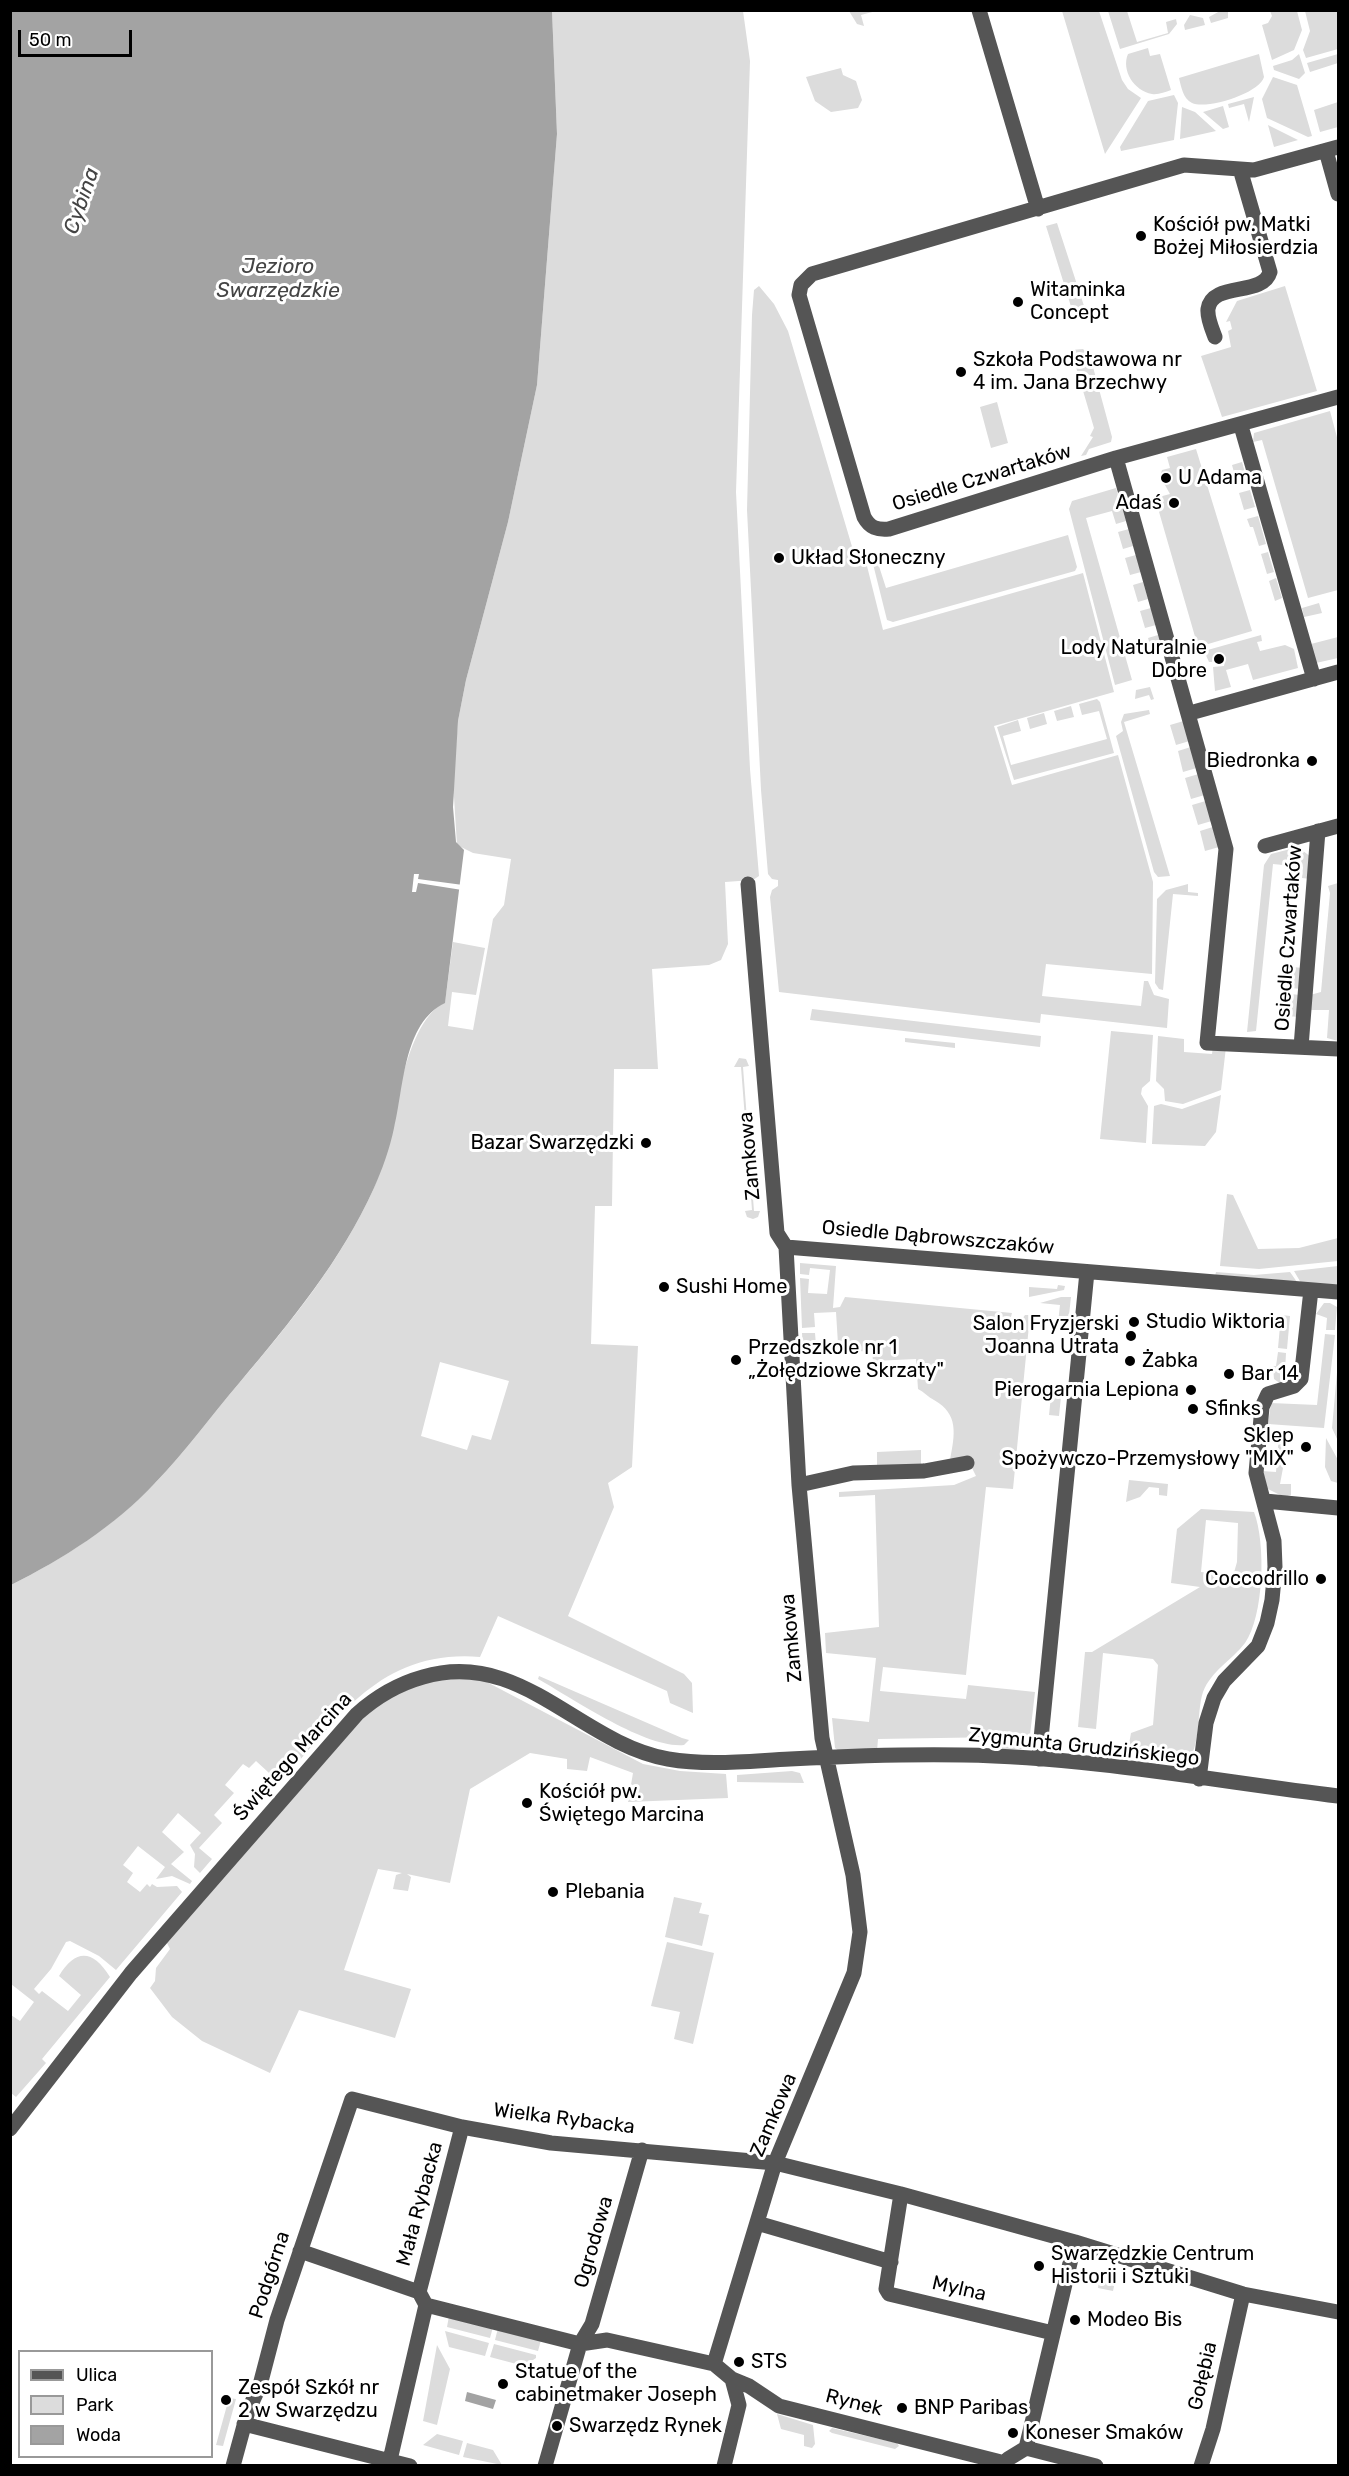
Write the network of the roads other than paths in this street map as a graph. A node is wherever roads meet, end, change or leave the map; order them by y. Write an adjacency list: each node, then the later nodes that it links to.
1 (979, 10): 5 (street)
2 (1332, 149): 3 (street); 4 (street)
3 (1240, 169): 5 (street); 6 (street)
4 (1338, 194)
5 (1038, 209): 9 (street, Osiedle Czwartaków)
6 (1215, 337)
7 (1338, 397): 8 (street, Osiedle Czwartaków)
8 (1240, 426): 9 (street, Osiedle Czwartaków); 11 (street)
9 (1116, 458): 12 (street)
10 (1338, 672): 11 (street)
11 (1314, 679): 12 (street)
12 (1190, 713): 17 (street)
13 (1338, 826): 14 (street, Osiedle Czwartaków)
14 (1318, 831): 15 (street, Osiedle Czwartaków); 17 (street, Osiedle Czwartaków)
15 (1265, 846)
16 (748, 884): 19 (street, Zamkowa)
17 (1301, 1047): 18 (street, Osiedle Czwartaków)
18 (1338, 1049)
19 (781, 1240): 20 (street, Osiedle Dąbrowszczaków); 24 (street, Zamkowa)
20 (1087, 1272): 21 (street, Osiedle Dąbrowszczaków); 28 (street)
21 (1311, 1290): 22 (street, Osiedle Dąbrowszczaków); 25 (street)
22 (1338, 1292)
23 (968, 1463): 24 (street)
24 (799, 1485): 27 (street, Zamkowa)
25 (1264, 1501): 26 (street); 29 (street)
26 (1338, 1509)
27 (825, 1758): 28 (street, Zygmunta Grudzińskiego); 33 (street, Świętego Marcina); 35 (street, Zamkowa)
28 (1040, 1759): 29 (street, Zygmunta Grudzińskiego)
29 (1199, 1779): 30 (street, Zygmunta Grudzińskiego)
30 (1338, 1796)
31 (351, 2099): 32 (street, Wielka Rybacka); 39 (street, Podgórna)
32 (462, 2127): 34 (street, Wielka Rybacka); 42 (street, Mała Rybacka)
33 (10, 2129)
34 (642, 2150): 35 (street, Wielka Rybacka); 45 (street, Ogrodowa)
35 (775, 2163): 36 (street, Wielka Rybacka); 37 (street, Zamkowa)
36 (901, 2194): 38 (street, Wielka Rybacka); 40 (street)
37 (757, 2223): 40 (street); 46 (street, Zamkowa)
38 (1075, 2242): 41 (street, Wielka Rybacka); 44 (street)
39 (300, 2251): 42 (street); 48 (street, Podgórna)
40 (891, 2262): 44 (street, Mylna)
41 (1243, 2294): 43 (street, Wielka Rybacka); 57 (street, Gołębia)
42 (422, 2298): 45 (street); 50 (street, Mała Rybacka)
43 (1338, 2312)
44 (1053, 2332): 49 (street)
45 (580, 2344): 46 (street); 54 (street, Ogrodowa)
46 (714, 2364): 47 (street, Rynek)
47 (732, 2379): 51 (street, Rynek); 55 (street)
48 (244, 2424): 50 (street); 52 (street, Podgórna)
49 (1026, 2448): 51 (street); 56 (street)
50 (390, 2460): 53 (street)
51 (1005, 2464)
52 (233, 2466)
53 (410, 2466)
54 (545, 2466)
55 (724, 2466)
56 (1096, 2466)
57 (1201, 2466)

